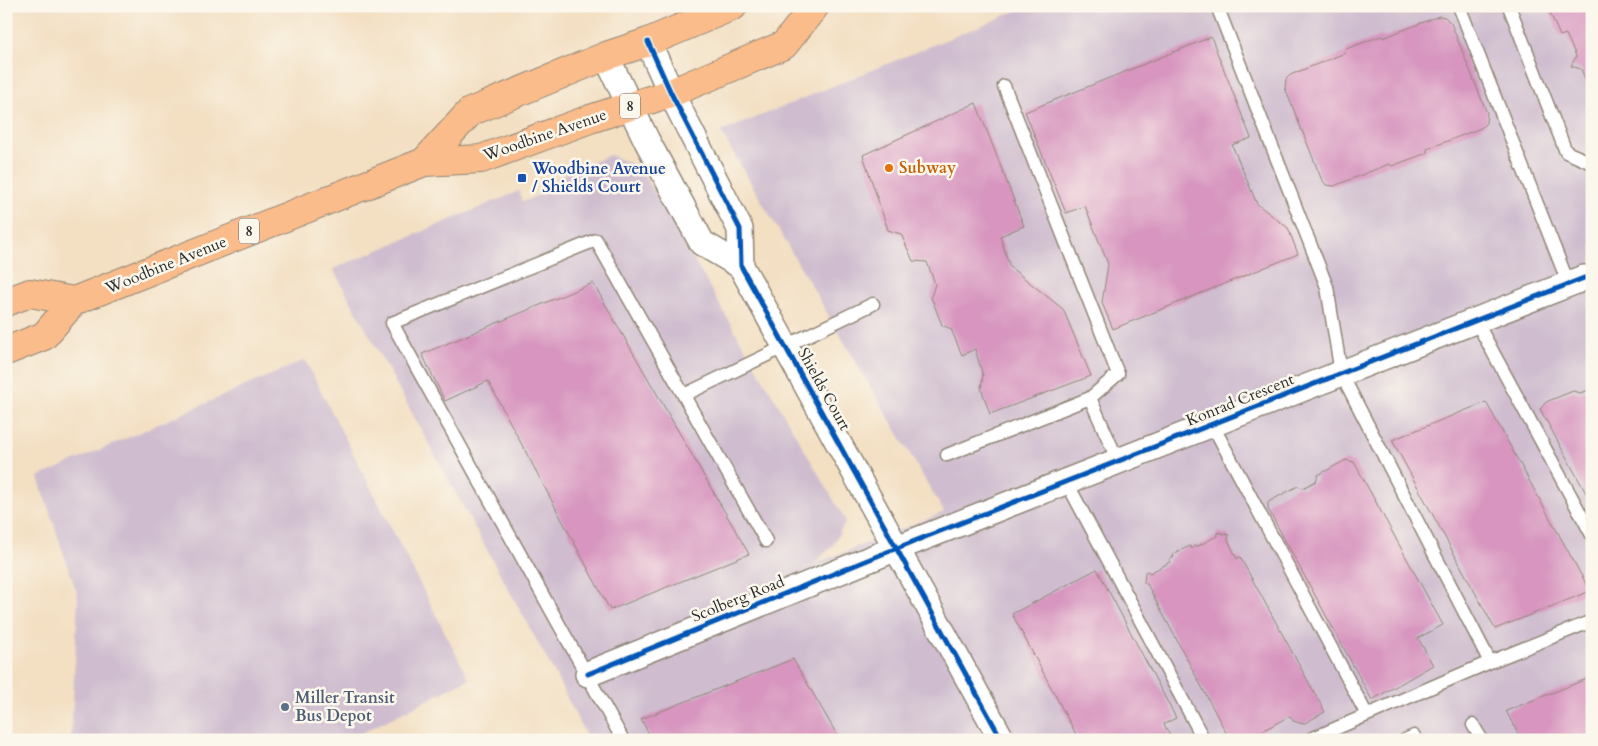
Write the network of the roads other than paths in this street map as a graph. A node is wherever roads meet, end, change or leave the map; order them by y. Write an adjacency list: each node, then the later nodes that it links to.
1 (734, 6): 6 (main road, Woodbine Avenue / 8)
2 (815, 6): 9 (main road, Woodbine Avenue / 8)
3 (1217, 6): 21 (lane)
4 (1459, 6): 14 (lane)
5 (1509, 6): 12 (lane)
6 (648, 42): 7 (main road, Woodbine Avenue / 8); 9 (street, Shields Court)
7 (606, 56): 10 (street); 11 (main road, Woodbine Avenue / 8)
8 (1004, 86): 23 (lane)
9 (671, 94): 10 (main road, Woodbine Avenue / 8); 13 (street, Shields Court)
10 (630, 106): 11 (main road, Woodbine Avenue / 8); 13 (street)
11 (424, 162): 15 (main road, Woodbine Avenue / 8)
12 (1592, 163)
13 (741, 266): 19 (street, Shields Court)
14 (1580, 281): 18 (street, Konrad Crescent)
15 (74, 301): 16 (main road); 20 (main road, Woodbine Avenue / 8)
16 (6, 302)
17 (873, 304): 19 (lane)
18 (1476, 321): 21 (street, Konrad Crescent); 28 (lane)
19 (785, 345): 22 (lane); 30 (street, Shields Court)
20 (6, 351)
21 (1341, 373): 24 (street, Konrad Crescent); 32 (lane)
22 (684, 395): 29 (lane); 33 (lane)
23 (1090, 398): 25 (lane); 26 (lane)
24 (1212, 424): 26 (street, Konrad Crescent); 34 (lane)
25 (947, 455)
26 (1118, 461): 27 (street, Konrad Crescent)
27 (1066, 481): 30 (street, Konrad Crescent); 38 (lane)
28 (1592, 535)
29 (766, 541)
30 (897, 548): 33 (street, Scolberg Road); 37 (street, Shields Court)
31 (1592, 621): 32 (lane)
32 (1490, 662): 34 (lane)
33 (588, 674): 36 (lane)
34 (1367, 715): 39 (lane)
35 (1473, 725): 42 (lane)
36 (623, 740)
37 (1002, 740)
38 (1204, 740)
39 (1309, 740)
40 (1405, 740): 41 (lane)
41 (1416, 740)
42 (1482, 740)

